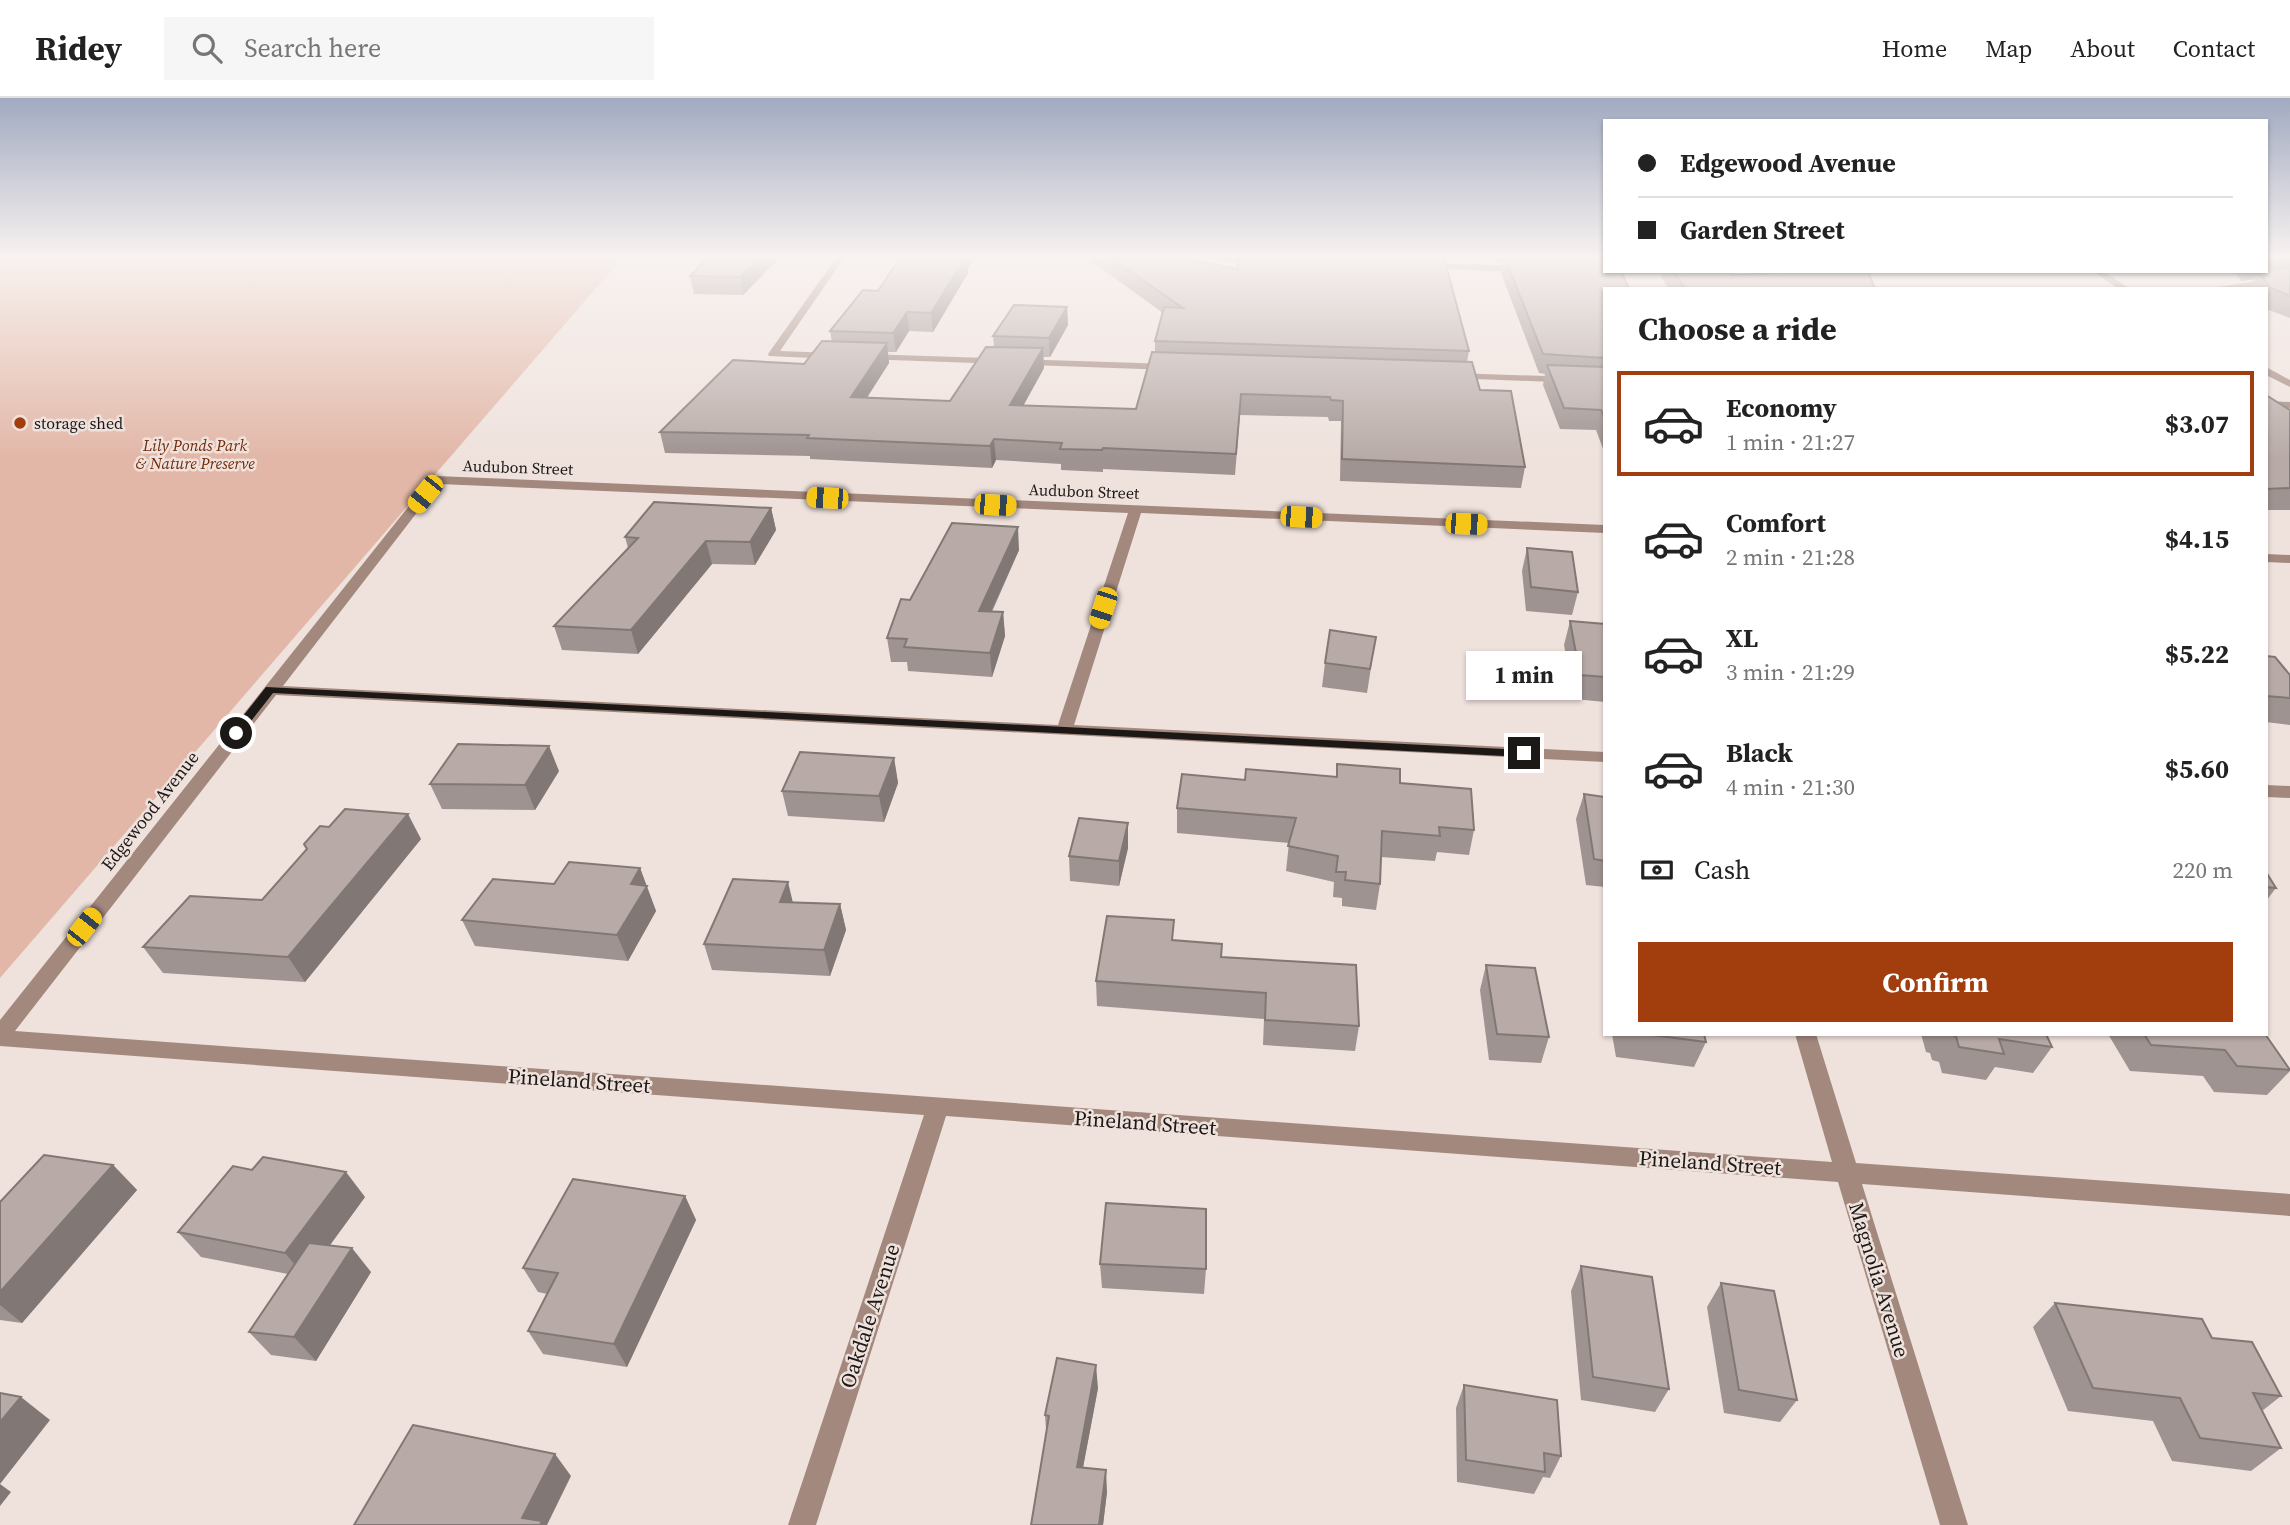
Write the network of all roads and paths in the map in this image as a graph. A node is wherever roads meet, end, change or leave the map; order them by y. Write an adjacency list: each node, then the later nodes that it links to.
1 (791, 325): 2 (street)
2 (843, 357)
3 (857, 357): 4 (street)
4 (1189, 368)
5 (2268, 371): 8 (street)
6 (1439, 376): 7 (street)
7 (1603, 381)
8 (2290, 384)
9 (2268, 404): 10 (street)
10 (2290, 405)
11 (436, 481): 12 (street, Audubon Street); 16 (street, Edgewood Avenue)
12 (1135, 511): 13 (street, Audubon Street); 17 (street)
13 (1603, 529)
14 (2268, 558): 15 (street)
15 (2290, 559)
16 (270, 690): 17 (street); 21 (street, Edgewood Avenue)
17 (1064, 730): 18 (street)
18 (1603, 757)
19 (2268, 791): 20 (street)
20 (2290, 792)
21 (0, 1036): 23 (street, Pineland Street)
22 (1806, 1036): 24 (street, Magnolia Avenue)
23 (937, 1108): 24 (street, Pineland Street); 26 (street, Oakdale Avenue)
24 (1846, 1173): 25 (street, Pineland Street); 27 (street, Magnolia Avenue)
25 (2290, 1205)
26 (802, 1525)
27 (1954, 1525)

